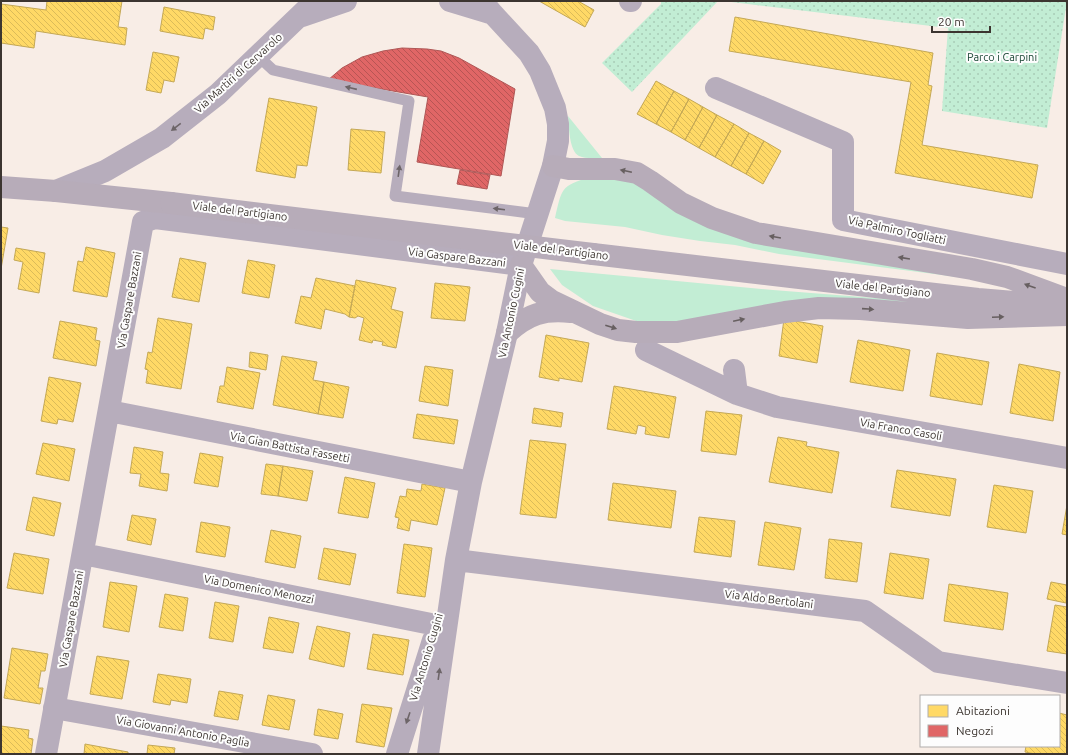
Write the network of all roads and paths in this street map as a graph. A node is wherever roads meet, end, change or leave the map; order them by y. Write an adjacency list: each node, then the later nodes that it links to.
1 (315, 1): 5 (street, Via Martiri di Cervarolo)
2 (346, 1): 5 (street)
3 (450, 1): 4 (street, Via Antonio Cugini)
4 (488, 8): 8 (street, Via Antonio Cugini)
5 (299, 18): 6 (street, Via Martiri di Cervarolo)
6 (258, 56): 10 (street, Via Martiri di Cervarolo, one-way to 10); 11 (lane, one-way to 6)
7 (716, 88): 12 (street, Via Palmiro Togliatti)
8 (553, 166): 11 (street, Via Antonio Cugini); 14 (main road, one-way to 8)
9 (1, 187): 10 (main road, Via Martiri di Cervarolo)
10 (56, 191): 15 (main road, Viale del Partigiano, bridge)
11 (537, 214): 13 (street, Via Antonio Cugini)
12 (1067, 264)
13 (521, 265): 16 (main road); 18 (street, Via Antonio Cugini); 22 (street, Via Gaspare Bazzani)
14 (1067, 299)
15 (1067, 306)
16 (575, 313): 17 (main road, one-way to 17); 18 (main road)
17 (1067, 315)
18 (507, 333): 24 (street, Via Antonio Cugini)
19 (646, 350): 21 (street, Via Franco Casoli)
20 (734, 370): 21 (street)
21 (737, 394): 23 (street, Via Franco Casoli)
22 (109, 411): 24 (street, Via Gian Battista Fassetti); 25 (street, Via Gaspare Bazzani)
23 (1067, 458)
24 (471, 482): 26 (street, Via Antonio Cugini)
25 (82, 554): 27 (street, Via Domenico Menozzi); 29 (street, Via Gaspare Bazzani)
26 (456, 560): 27 (street, Via Antonio Cugini); 28 (street, Via Aldo Bertolani); 33 (street, Via Antonio Cugini, one-way to 26)
27 (436, 625): 32 (street, Via Antonio Cugini, one-way to 32)
28 (1067, 683)
29 (54, 708): 30 (street, Via Gaspare Bazzani); 31 (street, Via Giovanni Antonio Paglia)
30 (46, 754)
31 (312, 754)
32 (397, 754)
33 (428, 754)

